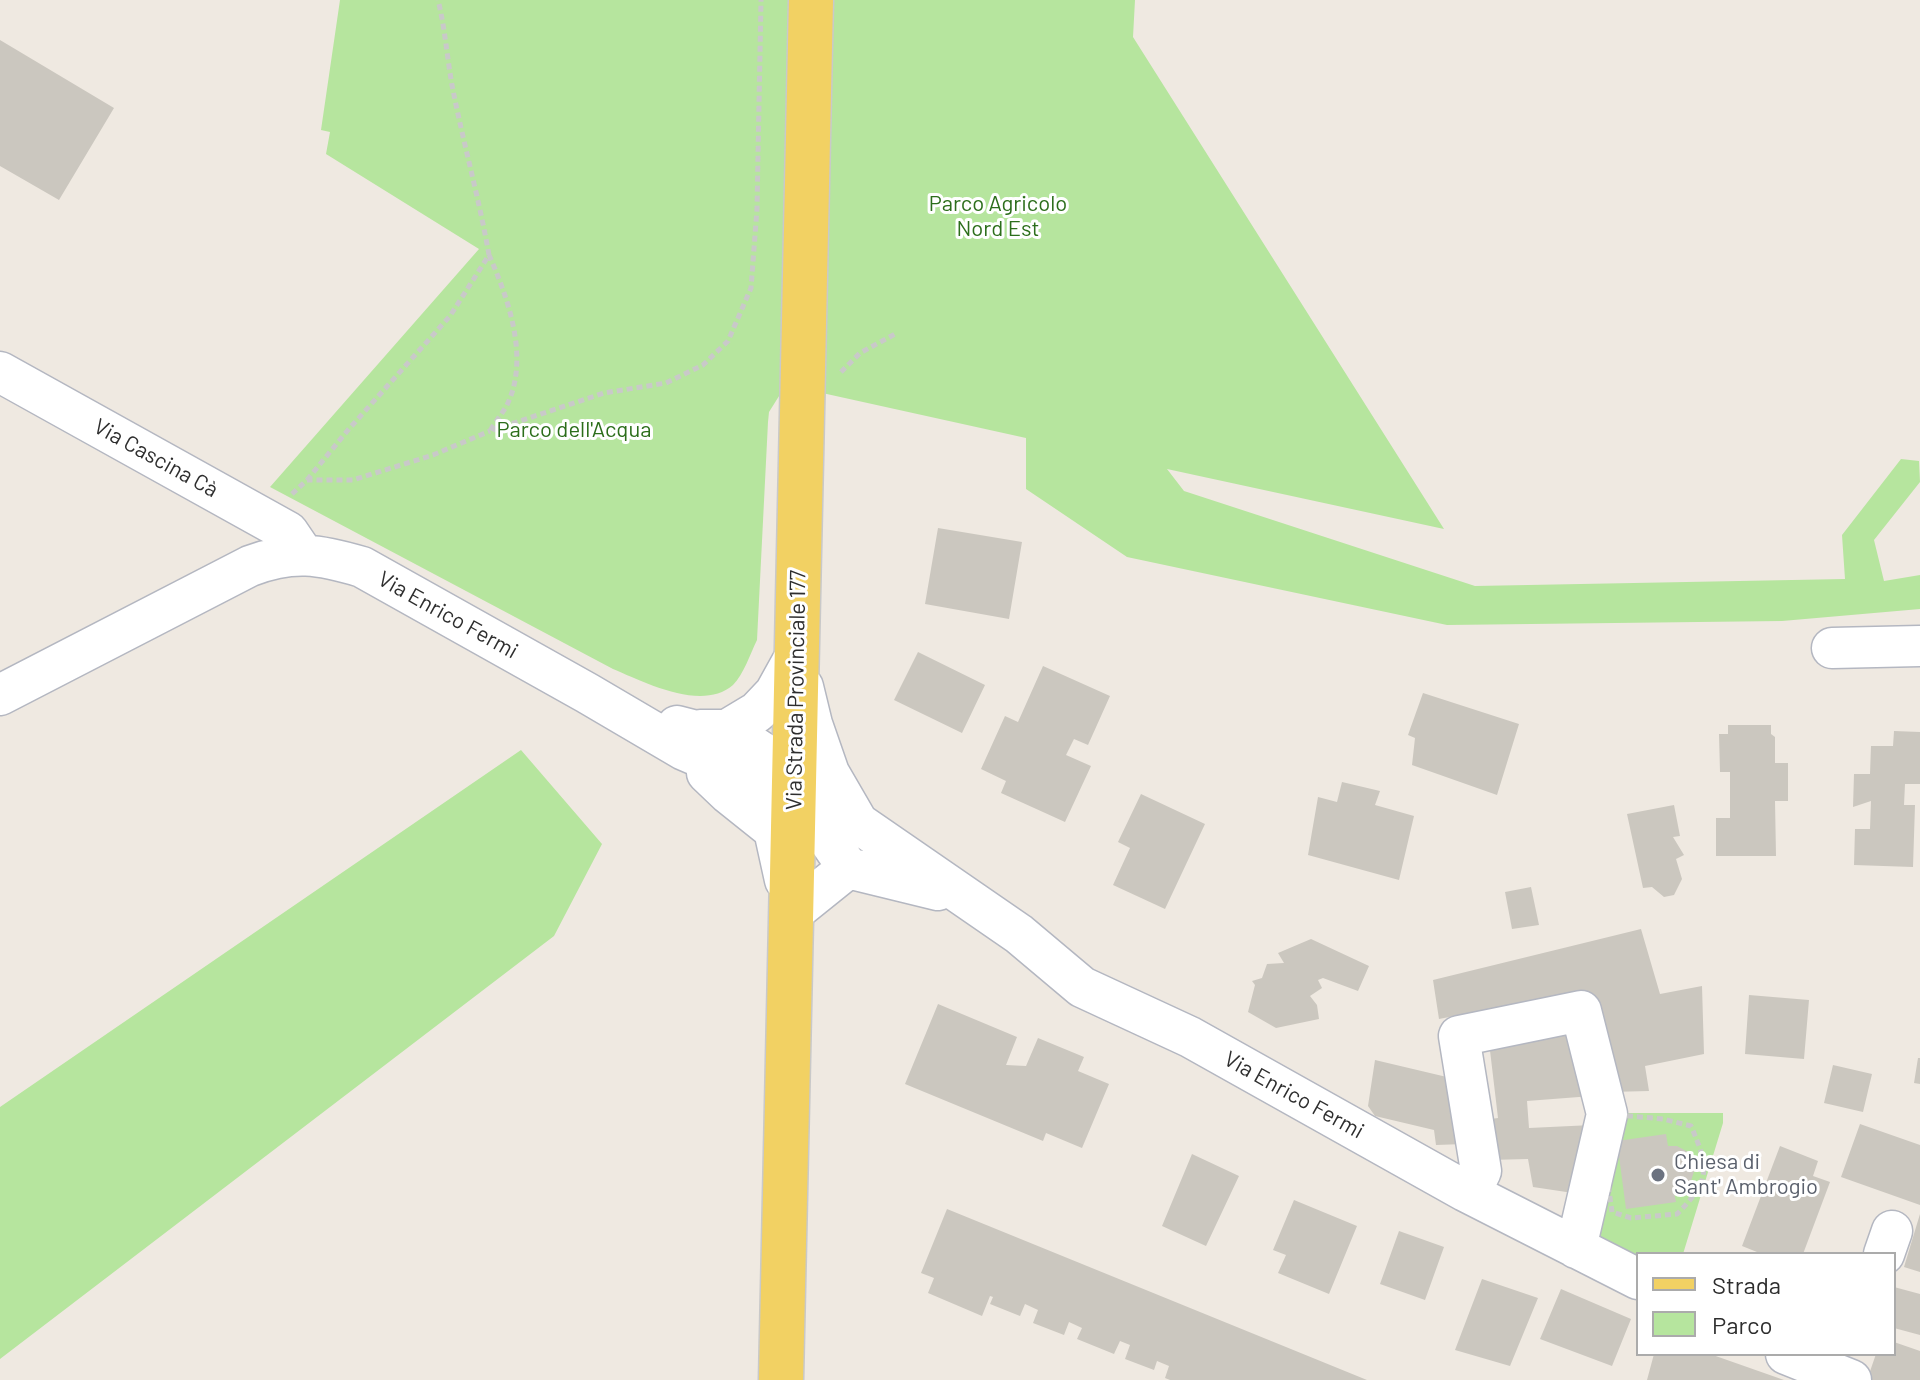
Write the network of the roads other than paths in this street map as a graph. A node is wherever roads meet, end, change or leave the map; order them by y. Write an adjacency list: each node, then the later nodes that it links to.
1 (811, 0): 6 (main road, Via Strada Provinciale 177)
2 (0, 372): 3 (street, Via Cascina Cà)
3 (303, 554): 7 (street, Via Enrico Fermi); 8 (street, Via Enrico Fermi)
4 (1920, 646): 5 (street)
5 (1832, 648)
6 (796, 655): 8 (street, Via Enrico Fermi); 9 (main road, Via Strada Provinciale 177); 10 (street, Via Enrico Fermi)
7 (0, 695)
8 (687, 740): 9 (street, Via Enrico Fermi); 13 (street, Via Enrico Fermi)
9 (794, 789): 10 (street, Via Enrico Fermi); 11 (street); 13 (main road, Via Strada Provinciale 177)
10 (858, 823): 12 (street, Via Enrico Fermi)
11 (848, 868): 12 (street, Via Enrico Fermi); 13 (street)
12 (962, 895): 14 (street, Via Enrico Fermi)
13 (792, 913): 19 (main road, Via Strada Provinciale 177)
14 (1470, 1193): 15 (street, Via Enrico Fermi); 15 (street)
15 (1576, 1248): 16 (street, Via Enrico Fermi)
16 (1636, 1278)
17 (1794, 1356): 18 (street)
18 (1848, 1370)
19 (781, 1380)

